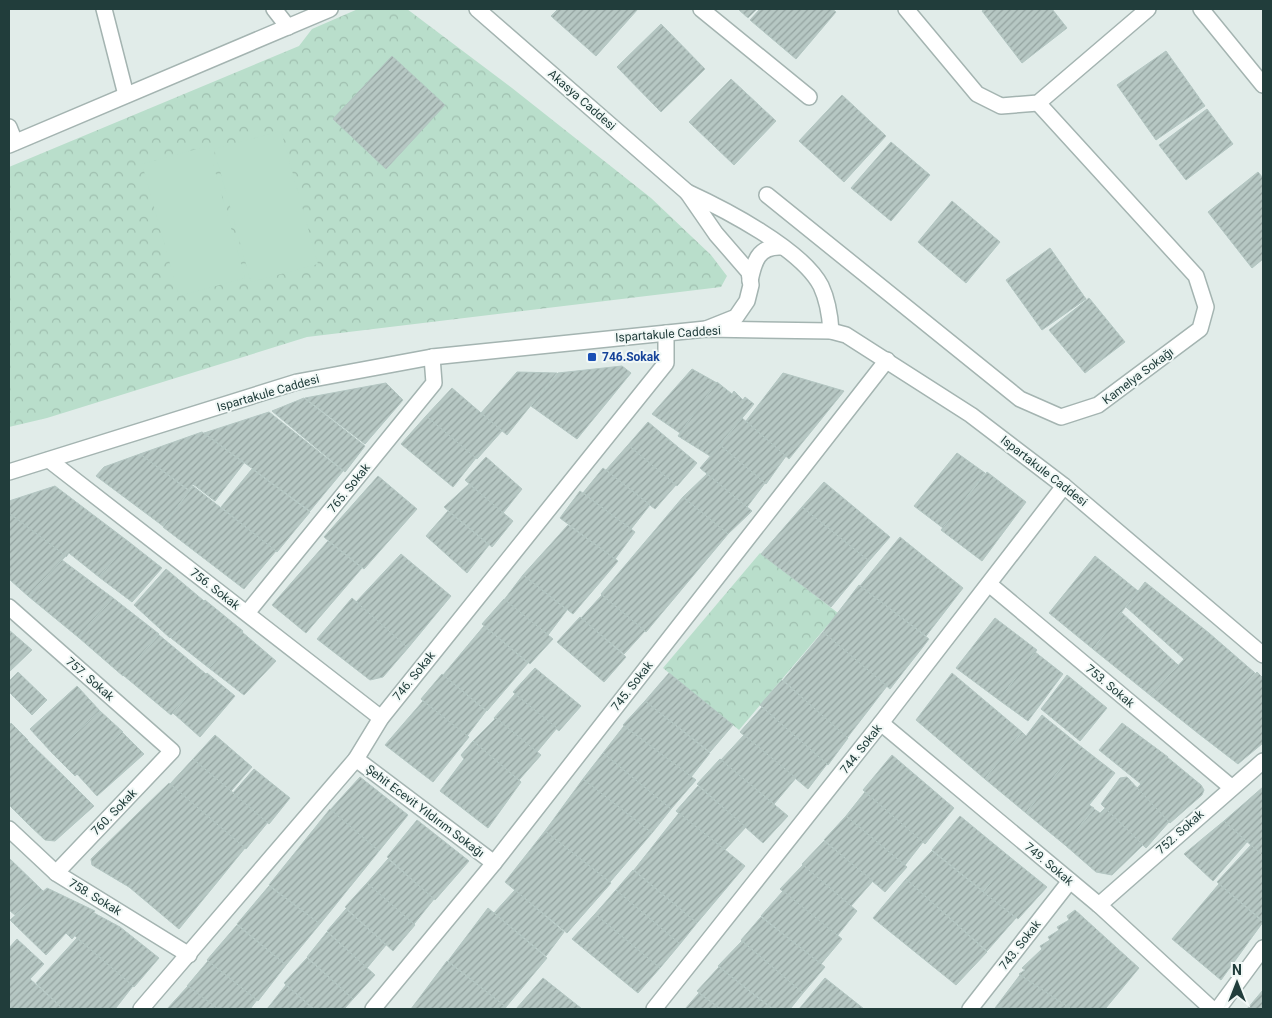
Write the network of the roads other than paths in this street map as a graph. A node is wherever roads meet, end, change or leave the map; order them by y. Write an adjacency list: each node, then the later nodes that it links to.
1 (104, 9): 11 (street)
2 (274, 9): 9 (street)
3 (330, 9): 9 (street)
4 (477, 9): 16 (street, Akasya Caddesi)
5 (701, 9): 12 (street)
6 (906, 9): 13 (street)
7 (1148, 9): 13 (street)
8 (1201, 9): 10 (street)
9 (288, 27): 11 (street)
10 (1263, 85)
11 (126, 95): 15 (street)
12 (809, 96)
13 (1038, 103): 17 (street, Kamelya Sokağı)
14 (9, 127): 15 (street)
15 (12, 143)
16 (687, 192): 18 (street, Akasya Caddesi); 19 (street, Akasya Caddesi)
17 (767, 195)
18 (781, 247): 19 (street); 21 (street, Akasya Caddesi)
19 (750, 281): 20 (street)
20 (706, 329): 21 (street, Ispartakule Caddesi); 22 (street, Ispartakule Caddesi)
21 (831, 331): 24 (street, Ispartakule Caddesi)
22 (666, 333): 23 (street, Ispartakule Caddesi); 32 (street, 746. Sokak)
23 (432, 357): 25 (street, Ispartakule Caddesi); 30 (street, 765. Sokak)
24 (887, 360): 27 (street, Ispartakule Caddesi); 39 (street, 745. Sokak)
25 (49, 460): 26 (street, Ispartakule Caddesi); 30 (street, 756. Sokak)
26 (9, 472)
27 (1064, 486): 28 (street, 744. Sokak); 31 (street, Ispartakule Caddesi)
28 (988, 584): 33 (street, 744. Sokak); 37 (street, 753. Sokak)
29 (9, 607): 34 (street, 757. Sokak)
30 (247, 613): 32 (street, 756. Sokak)
31 (1263, 655)
32 (381, 718): 35 (street, 746. Sokak)
33 (881, 723): 41 (street, 749. Sokak); 47 (street, 744. Sokak)
34 (172, 751): 40 (street, 760. Sokak)
35 (356, 759): 39 (street, Şehit Ecevit Yıldırım Sokağı); 44 (street, 746. Sokak)
36 (1263, 761): 37 (street, 752. Sokak)
37 (1231, 787): 42 (street, 752. Sokak)
38 (9, 829): 40 (street, 758. Sokak)
39 (494, 863): 46 (street, 745. Sokak)
40 (56, 873): 44 (street, 758. Sokak)
41 (1070, 882): 42 (street, 749. Sokak); 48 (street, 743. Sokak)
42 (1099, 905): 49 (street, 749. Sokak)
43 (1263, 948): 50 (street)
44 (189, 955): 45 (street, 746. Sokak)
45 (141, 1009)
46 (373, 1009)
47 (654, 1009)
48 (970, 1009)
49 (1212, 1009)
50 (1218, 1009)

